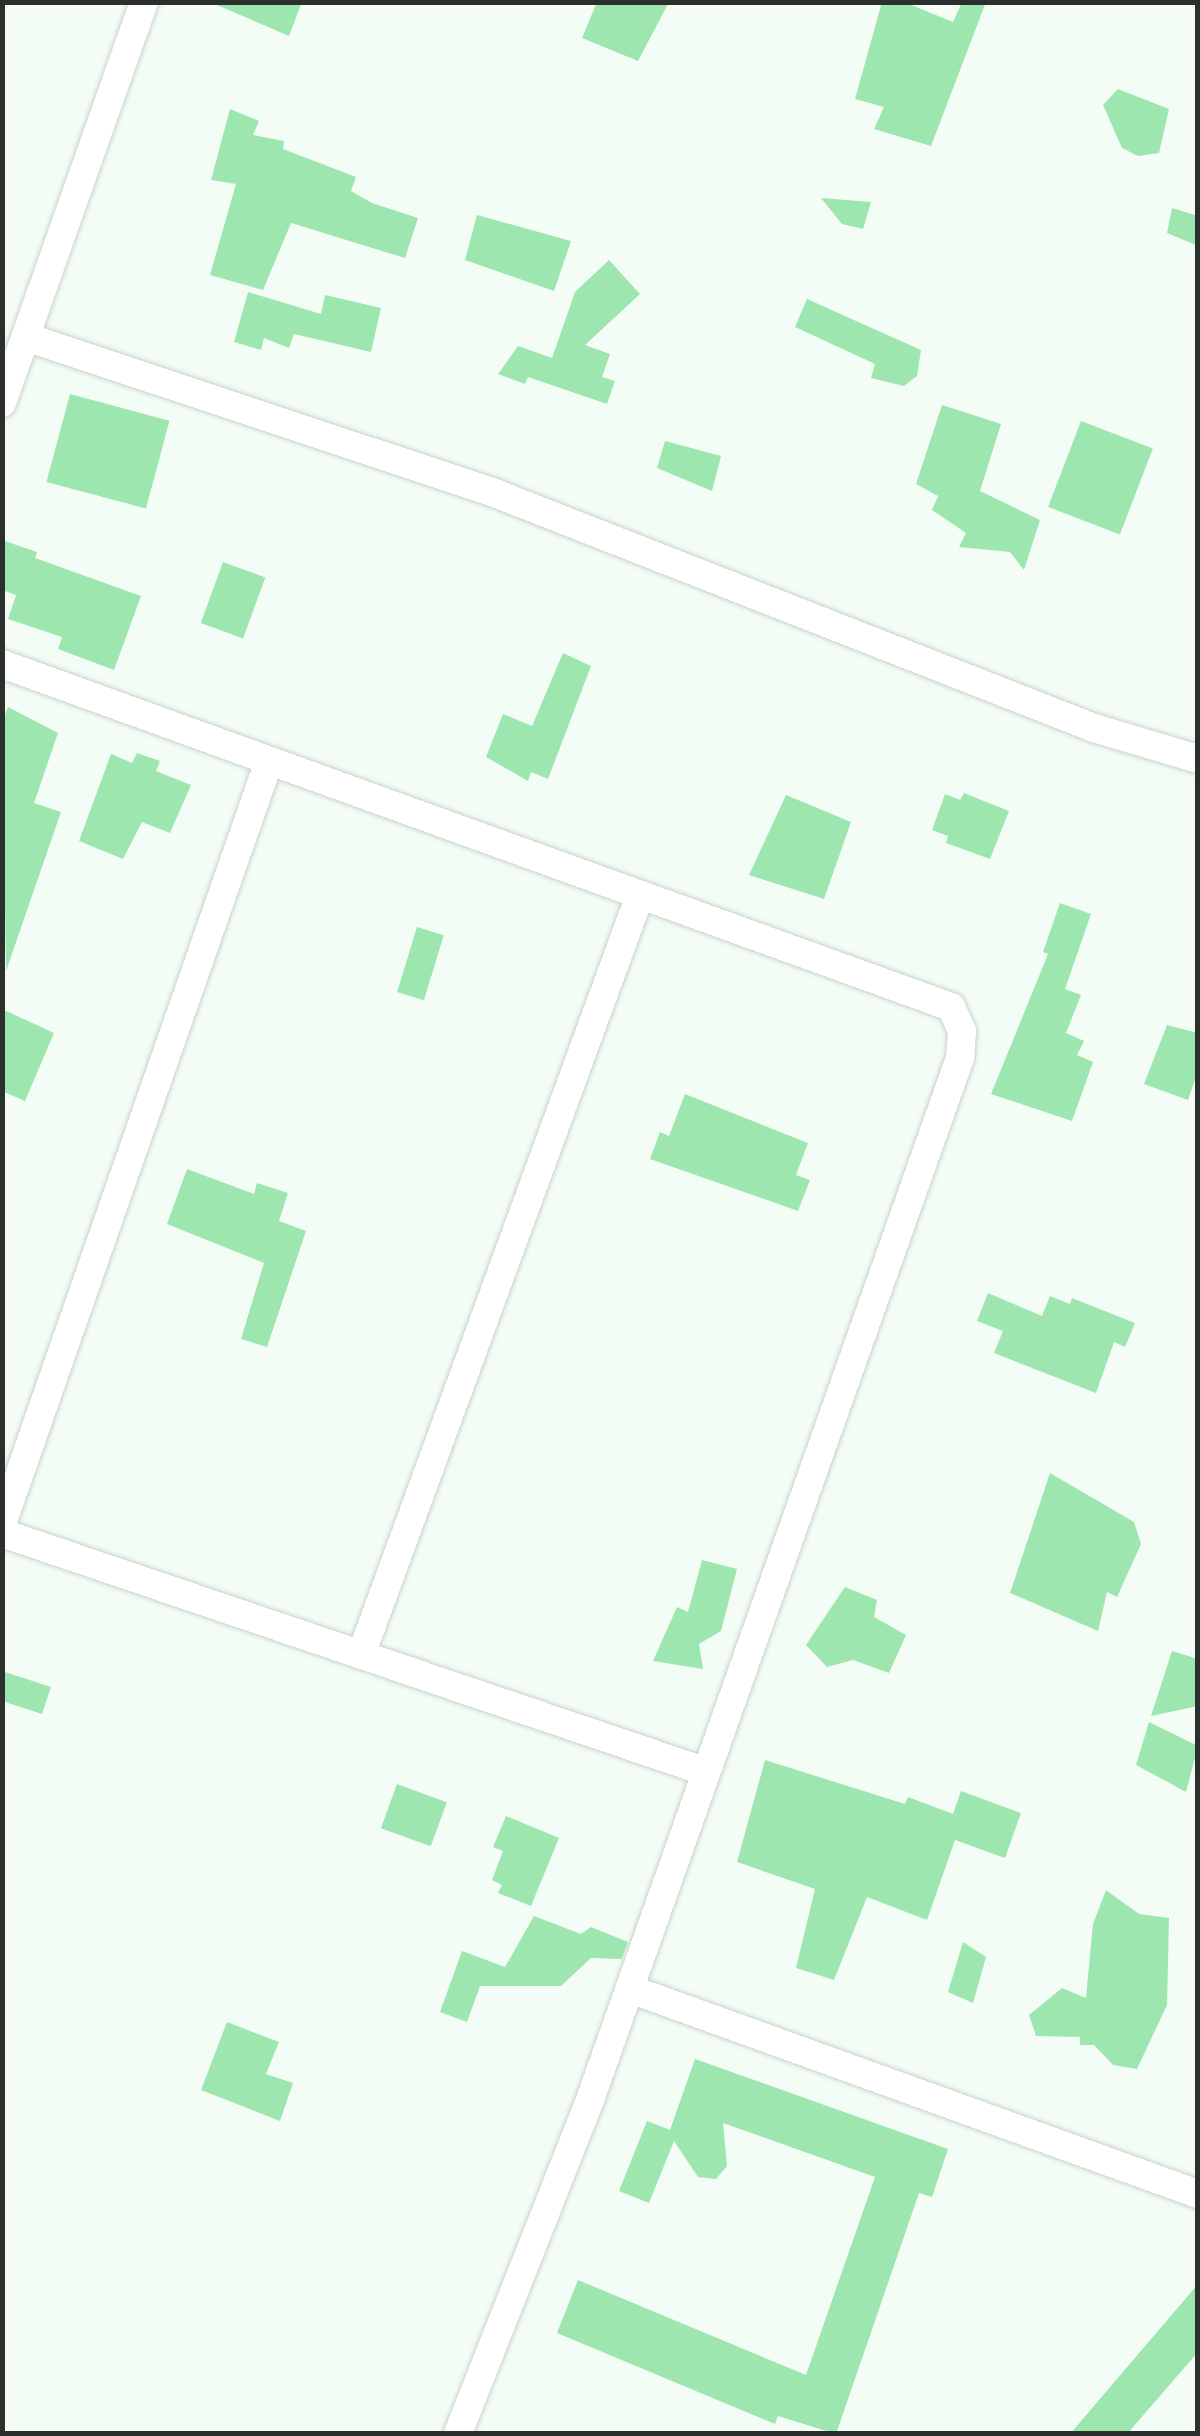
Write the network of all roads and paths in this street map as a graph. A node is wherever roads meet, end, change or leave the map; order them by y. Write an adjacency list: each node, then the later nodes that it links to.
1 (144, 2): 2 (street)
2 (26, 338): 3 (street); 5 (street)
3 (2, 403)
4 (2, 664): 6 (street)
5 (1198, 759)
6 (269, 761): 7 (street); 8 (street)
7 (640, 895): 10 (street); 11 (street)
8 (2, 1524)
9 (2, 1533): 10 (street)
10 (361, 1654): 11 (street)
11 (707, 1772): 12 (street)
12 (630, 1990): 13 (street); 14 (street)
13 (1198, 2194)
14 (458, 2434)

